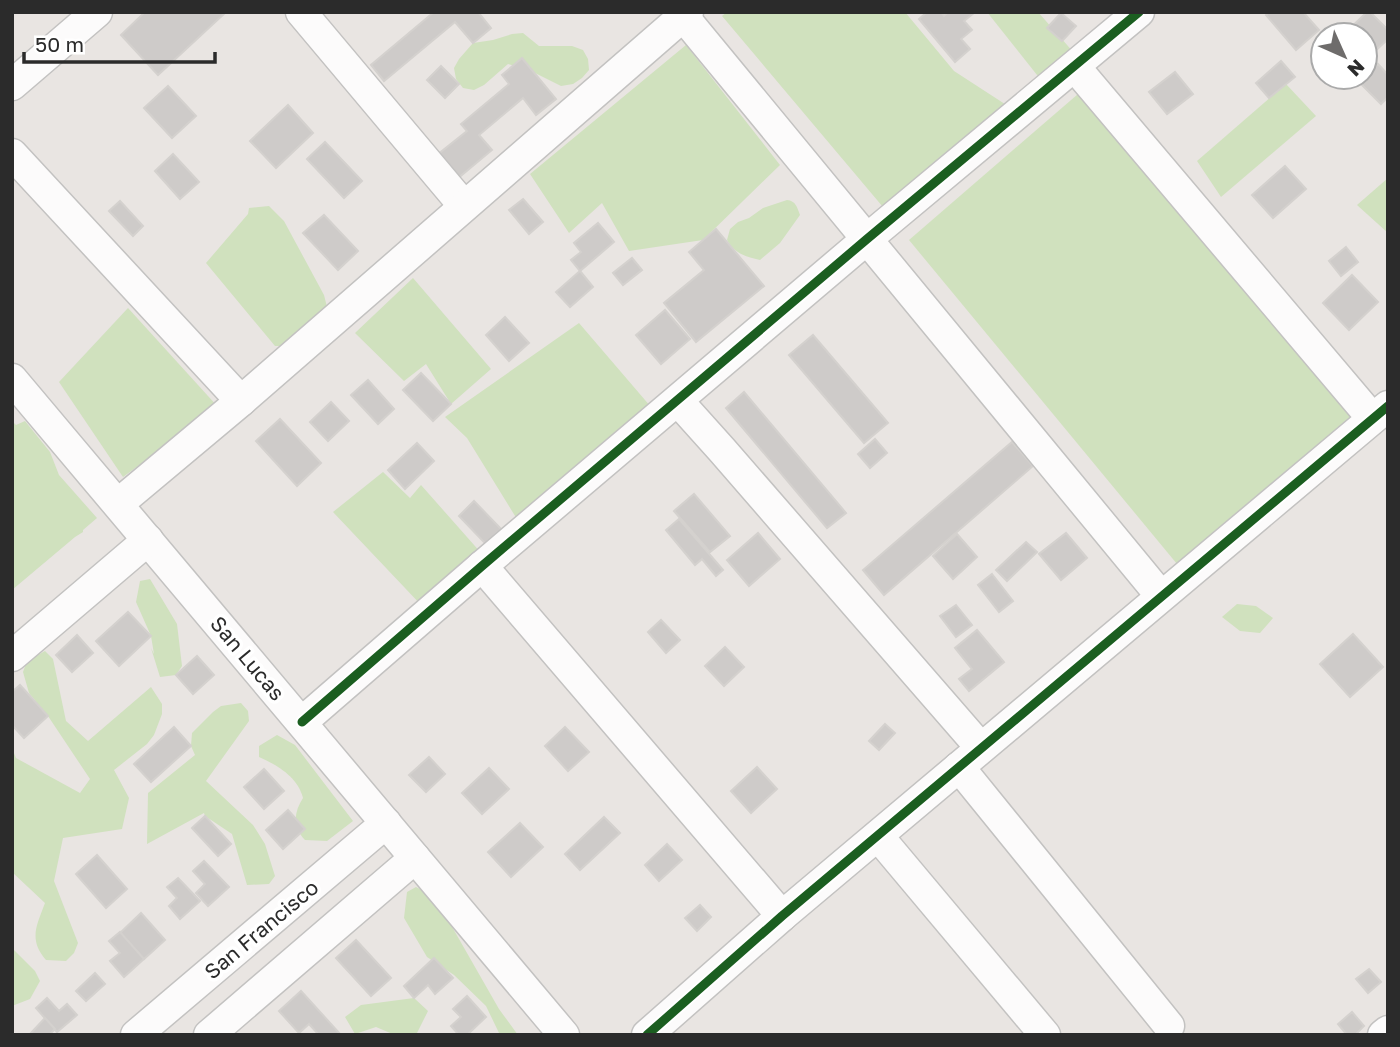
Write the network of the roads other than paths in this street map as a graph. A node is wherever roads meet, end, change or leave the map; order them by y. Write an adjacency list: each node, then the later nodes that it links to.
1 (97, 12): 6 (street)
2 (301, 12): 8 (street)
3 (1139, 12): 5 (street)
4 (685, 14): 8 (street); 9 (street)
5 (1075, 67): 9 (street); 13 (street)
6 (12, 85)
7 (12, 154): 11 (street)
8 (464, 206): 11 (street)
9 (867, 239): 12 (street); 17 (street)
10 (12, 379): 14 (street, San Lucas)
11 (241, 401): 14 (street)
12 (678, 401): 16 (street); 20 (street)
13 (1380, 412): 17 (street)
14 (118, 505): 15 (street, San Lucas)
15 (148, 540): 18 (street); 19 (street, San Lucas)
16 (482, 566): 19 (street); 25 (street)
17 (1161, 596): 20 (street)
18 (12, 656)
19 (302, 722): 22 (street, San Lucas)
20 (981, 748): 21 (street)
21 (959, 767): 23 (street); 26 (street)
22 (386, 823): 24 (street, San Lucas); 28 (street, San Francisco)
23 (878, 836): 25 (street); 32 (street)
24 (415, 858): 29 (street); 30 (street, San Lucas)
25 (782, 916): 31 (street)
26 (1169, 1026)
27 (1388, 1031): 33 (street)
28 (136, 1035)
29 (209, 1035)
30 (564, 1035)
31 (647, 1035)
32 (1045, 1035)
33 (1383, 1035)

